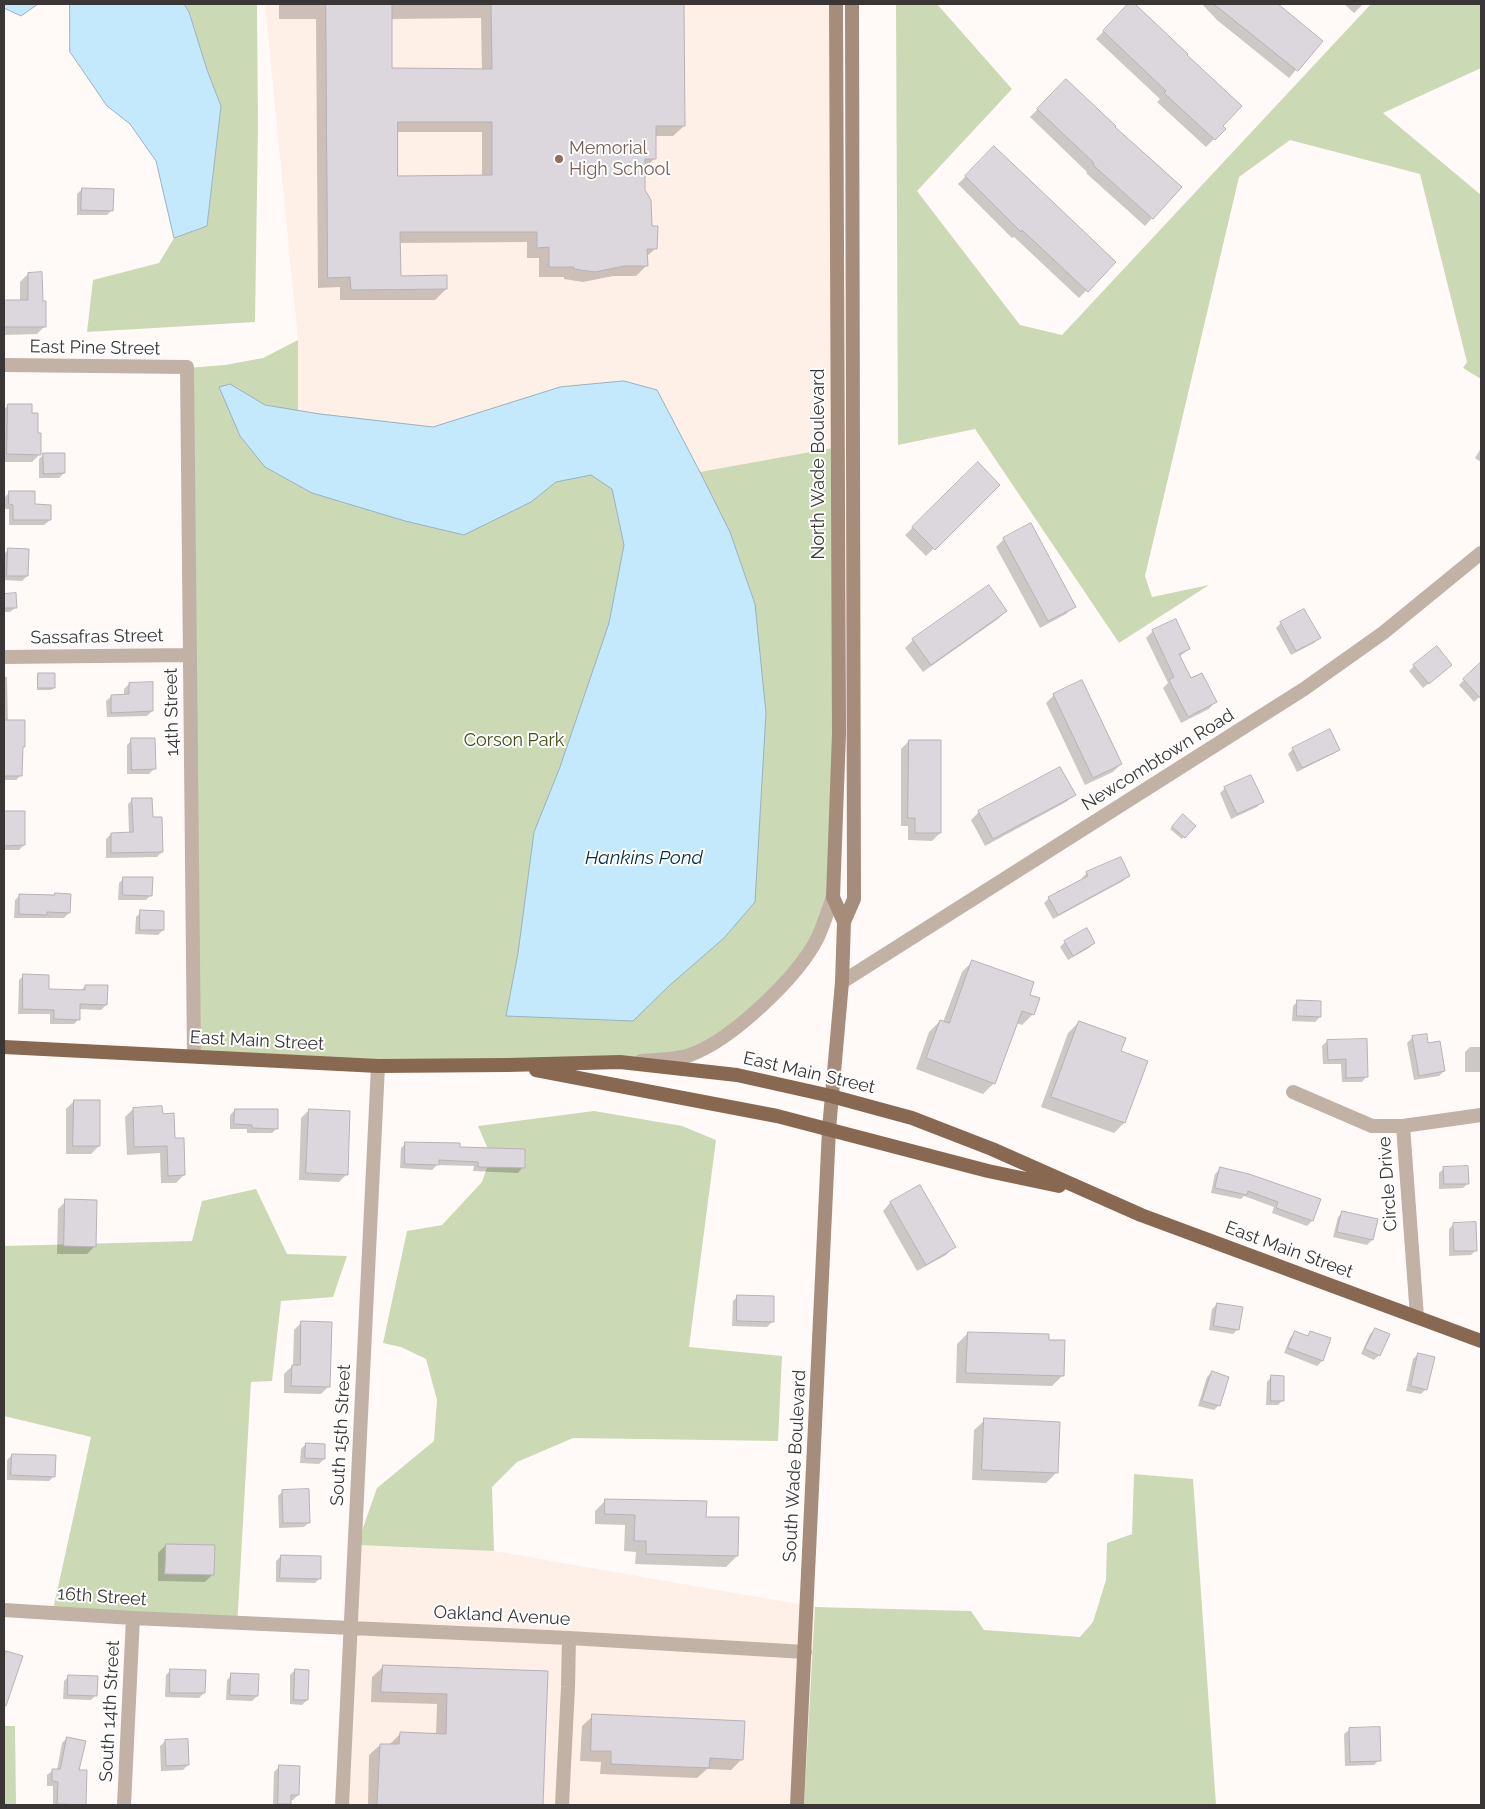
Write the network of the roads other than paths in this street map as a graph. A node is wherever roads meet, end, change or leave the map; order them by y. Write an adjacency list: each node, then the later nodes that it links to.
1 (836, 4): 8 (main road, North Wade Boulevard)
2 (852, 4): 9 (main road, North Wade Boulevard)
3 (4, 365): 4 (street, East Pine Street)
4 (187, 368): 6 (street, 14th Street)
5 (1481, 554): 10 (street, Newcombtown Road)
6 (190, 655): 7 (street, Sassafras Street); 12 (street, 14th Street)
7 (4, 656)
8 (833, 897): 9 (main road, North Wade Boulevard); 13 (street)
9 (844, 922): 10 (main road, North Wade Boulevard)
10 (842, 982): 17 (main road, North Wade Boulevard)
11 (4, 1047): 12 (highway, East Main Street)
12 (194, 1056): 14 (highway, East Main Street)
13 (620, 1062): 15 (highway, East Main Street); 17 (highway, East Main Street)
14 (378, 1066): 15 (highway, East Main Street); 27 (street, South 15th Street)
15 (508, 1066): 20 (highway, East Main Street)
16 (1293, 1092): 19 (street)
17 (831, 1096): 20 (main road, North Wade Boulevard); 21 (highway, East Main Street)
18 (1481, 1115): 19 (street, Circle Drive)
19 (1403, 1126): 22 (street, Circle Drive)
20 (829, 1129): 21 (highway, East Main Street); 29 (main road, South Wade Boulevard)
21 (1086, 1191): 22 (highway, East Main Street)
22 (1417, 1317): 23 (highway, East Main Street)
23 (1481, 1341)
24 (4, 1610): 25 (street, 16th Street)
25 (133, 1618): 26 (street, 16th Street); 30 (street, South 14th Street)
26 (197, 1621): 27 (street, Oakland Avenue)
27 (351, 1628): 28 (street, Oakland Avenue); 31 (street, South 15th Street)
28 (569, 1638): 29 (street, Oakland Avenue); 32 (street)
29 (805, 1652): 33 (main road, South Wade Boulevard)
30 (124, 1805)
31 (342, 1805)
32 (562, 1805)
33 (797, 1805)

